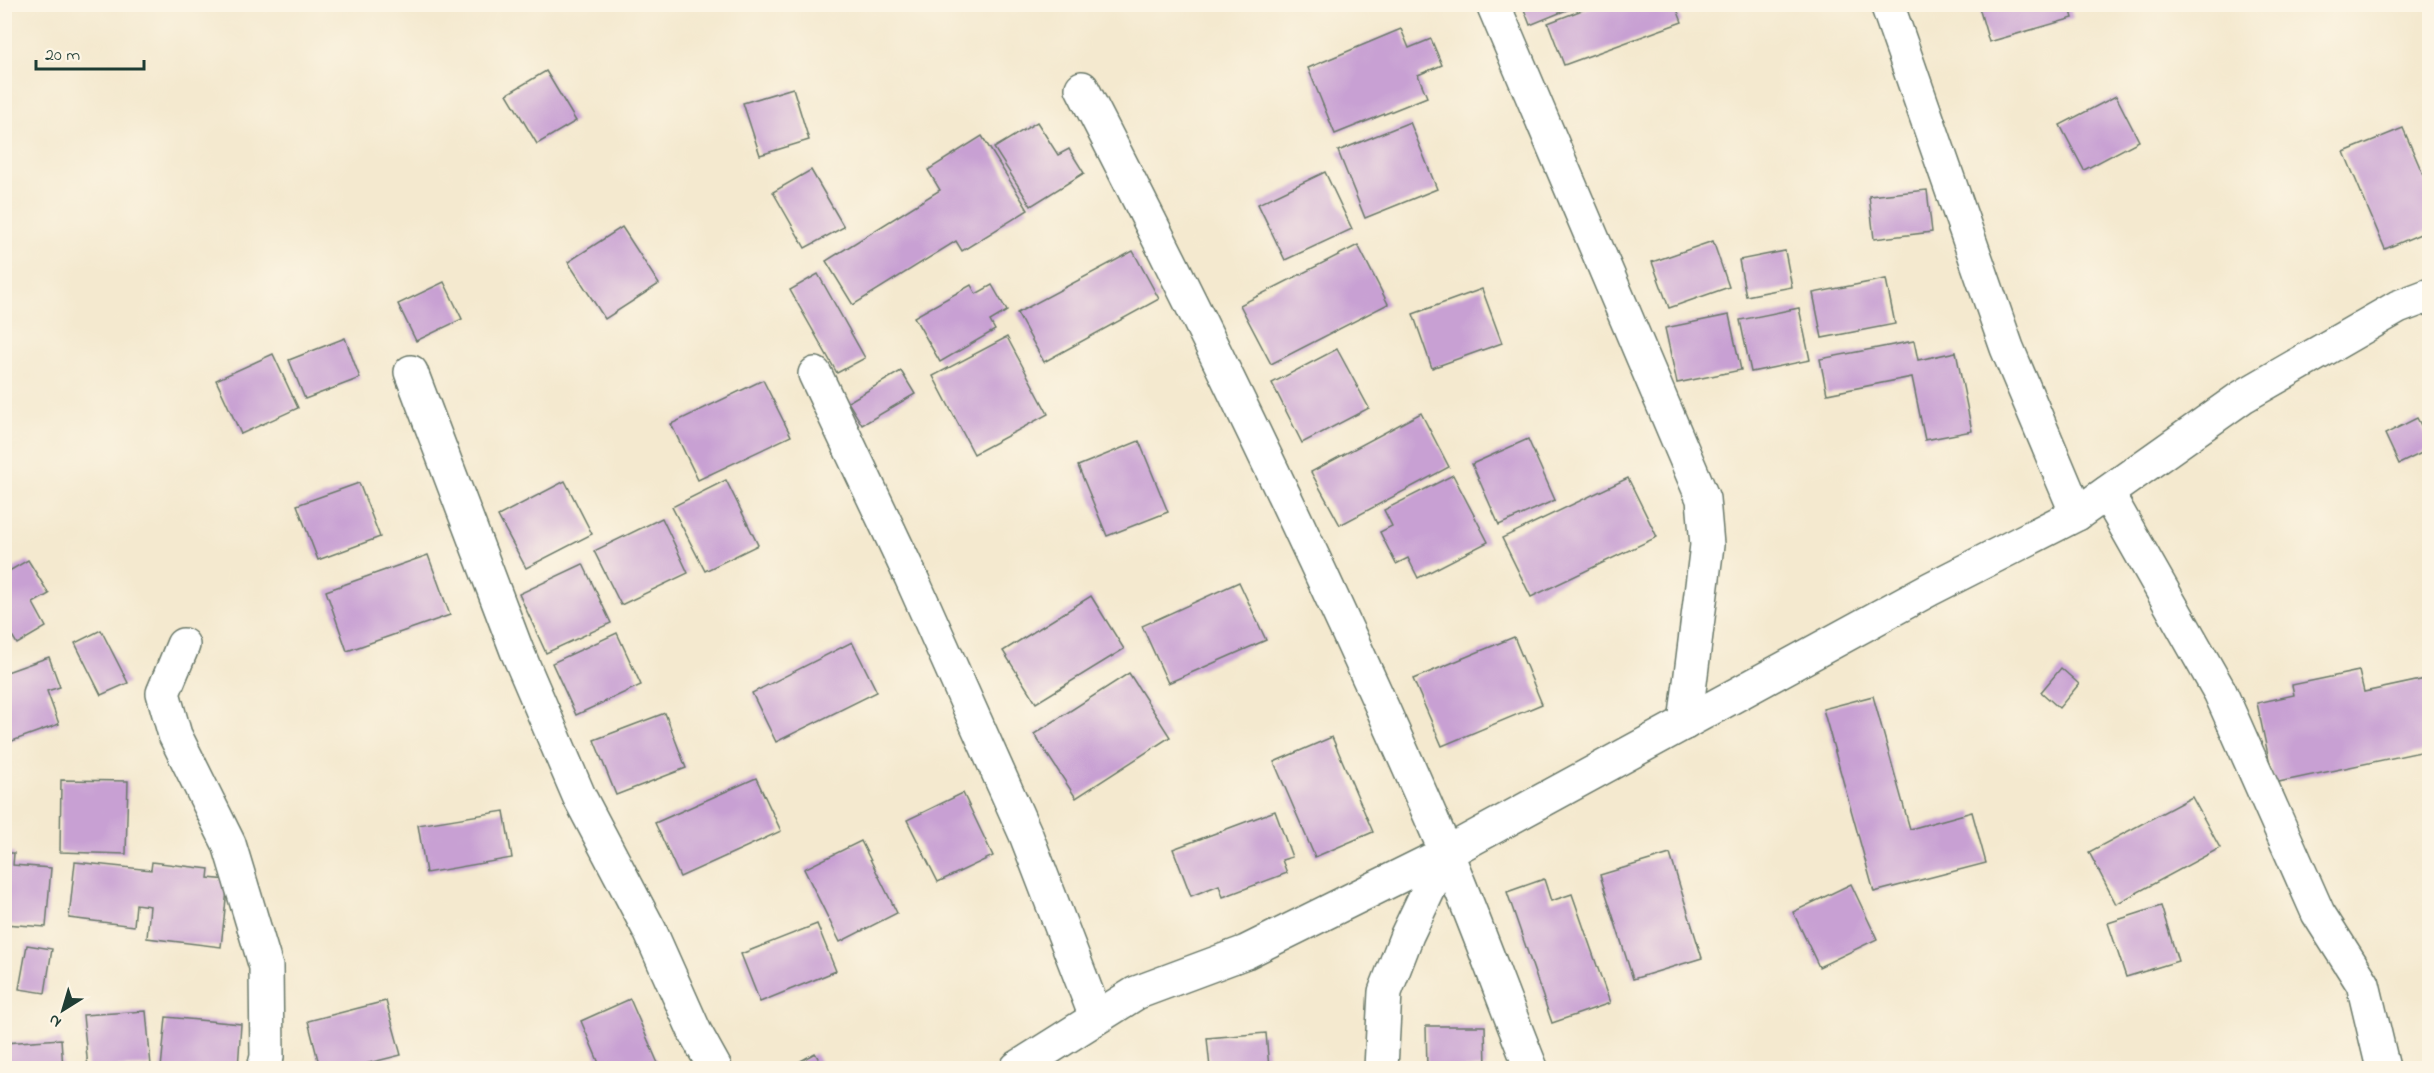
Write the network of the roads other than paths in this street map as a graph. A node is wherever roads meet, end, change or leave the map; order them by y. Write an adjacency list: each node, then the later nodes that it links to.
1 (1493, 4): 10 (street)
2 (1887, 4): 8 (street)
3 (1082, 88): 11 (street)
4 (2430, 295): 7 (street)
5 (411, 372): 14 (street)
6 (815, 374): 12 (street)
7 (2107, 493): 8 (street); 18 (street)
8 (2077, 514): 10 (street)
9 (183, 645): 13 (street)
10 (1685, 723): 11 (street)
11 (1446, 853): 12 (street); 16 (street); 17 (street)
12 (1096, 1017): 15 (street)
13 (264, 1068)
14 (715, 1068)
15 (1017, 1068)
16 (1381, 1068)
17 (1531, 1068)
18 (2383, 1068)

